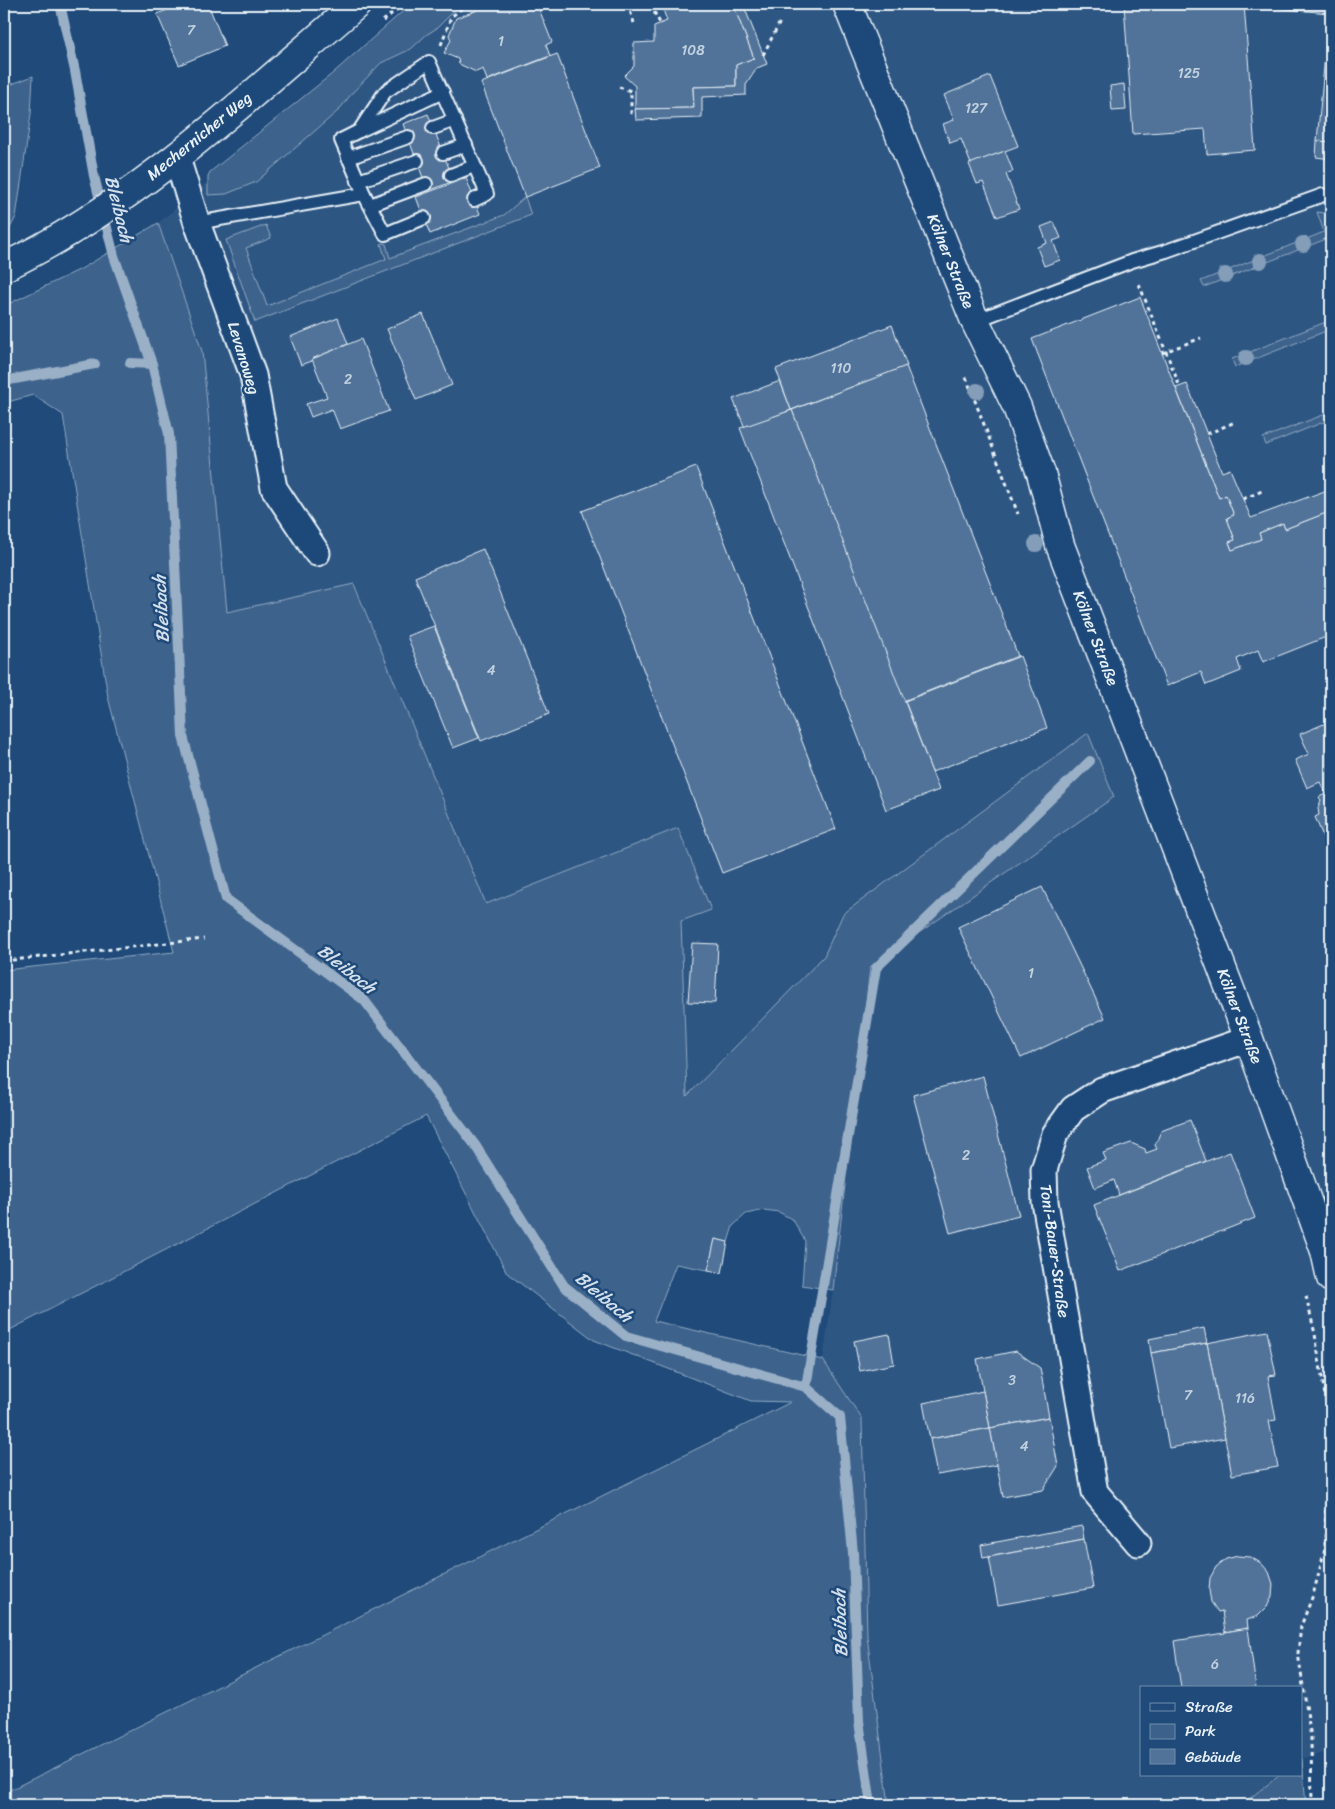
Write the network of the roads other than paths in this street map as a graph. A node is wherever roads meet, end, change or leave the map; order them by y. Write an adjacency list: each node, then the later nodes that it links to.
1 (357, 4): 10 (street, Mechernicher Weg)
2 (847, 4): 23 (street, Kölner Straße)
3 (442, 92): 4 (lane); 6 (lane); 6 (lane)
4 (455, 120): 5 (lane); 8 (lane)
5 (433, 128)
6 (359, 131): 11 (lane)
7 (408, 137): 11 (lane)
8 (466, 145): 9 (lane); 13 (lane)
9 (443, 153)
10 (177, 158): 21 (street, Levanoweg); 22 (street, Mechernicher Weg)
11 (348, 158): 15 (lane)
12 (417, 161): 15 (lane)
13 (474, 166): 14 (lane); 19 (lane)
14 (451, 175)
15 (358, 180): 18 (lane)
16 (426, 184): 18 (lane)
17 (1323, 194): 23 (lane)
18 (367, 200): 20 (lane); 21 (lane)
19 (474, 200)
20 (424, 218)
21 (197, 223): 24 (street, Levanoweg)
22 (4, 267)
23 (975, 321): 25 (street, Kölner Straße)
24 (316, 553)
25 (1249, 1039): 26 (street, Kölner Straße); 27 (street, Toni-Bauer-Straße)
26 (1331, 1278)
27 (1138, 1543)

